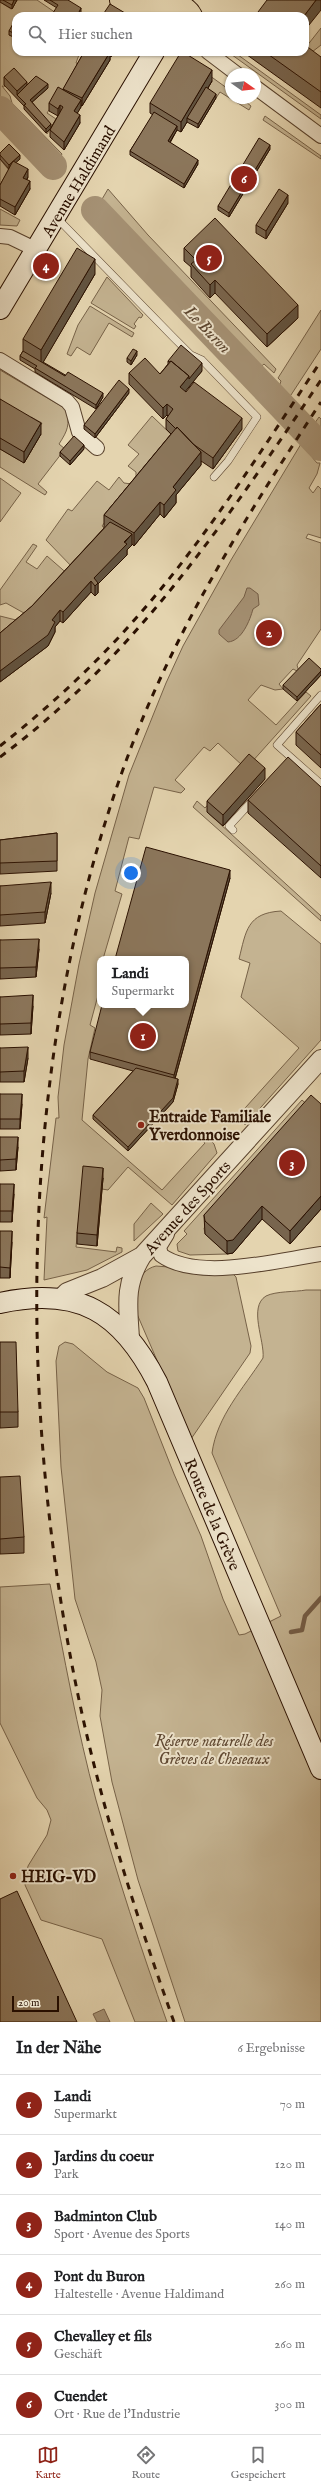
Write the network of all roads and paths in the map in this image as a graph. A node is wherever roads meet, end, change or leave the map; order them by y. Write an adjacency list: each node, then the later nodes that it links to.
1 (121, 0): 3 (main road)
2 (188, 8): 4 (main road)
3 (142, 12)
4 (148, 12)
5 (152, 56): 10 (main road, Avenue Haldimand)
6 (213, 56): 7 (street)
7 (229, 68)
8 (261, 92): 9 (street)
9 (321, 136)
10 (57, 218): 12 (main road, Avenue Haldimand); 16 (lane)
11 (0, 236): 12 (street)
12 (37, 250): 13 (main road, Avenue Haldimand)
13 (0, 309)
14 (0, 360): 15 (street)
15 (97, 448)
16 (214, 477)
17 (321, 695): 18 (lane)
18 (321, 784)
19 (261, 792): 20 (lane)
20 (234, 830)
21 (320, 1061): 22 (street, Avenue des Sports)
22 (177, 1218): 24 (street, Avenue des Sports); 25 (street)
23 (321, 1254): 25 (street)
24 (142, 1256): 26 (street, Avenue des Sports); 27 (street)
25 (166, 1259): 26 (street)
26 (132, 1275): 29 (street, Avenue des Sports)
27 (61, 1298): 28 (main road, Route de la Grève); 29 (main road, Route de la Grève)
28 (0, 1304)
29 (130, 1338): 30 (main road, Route de la Grève)
30 (321, 1769)

